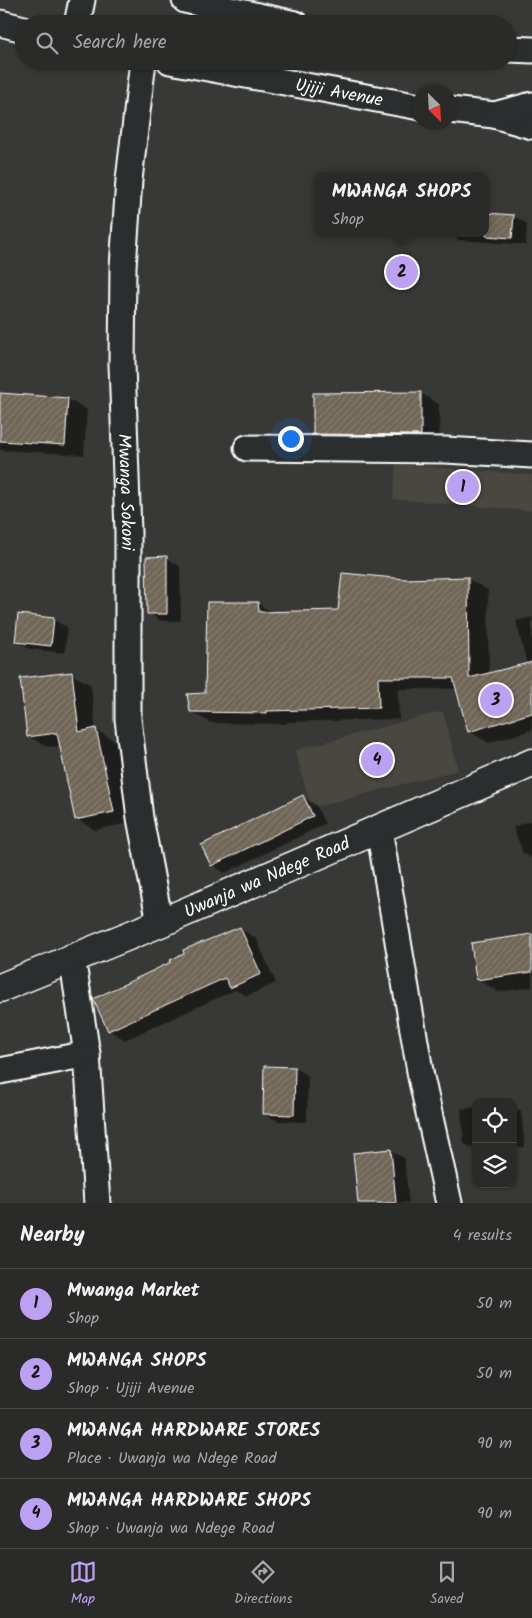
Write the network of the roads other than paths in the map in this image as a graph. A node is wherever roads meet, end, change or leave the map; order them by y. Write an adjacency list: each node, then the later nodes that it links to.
1 (82, 0): 3 (street)
2 (185, 0): 4 (street)
3 (79, 15)
4 (254, 15)
5 (0, 23): 6 (street)
6 (15, 27)
7 (517, 49): 8 (street)
8 (532, 50)
9 (142, 70): 20 (street, Mwanga Sokoni)
10 (219, 70): 12 (street, Ujiji Avenue)
11 (532, 105): 14 (street)
12 (412, 106)
13 (457, 111): 14 (street)
14 (494, 115): 15 (street)
15 (532, 126)
16 (247, 448): 17 (street)
17 (532, 455)
18 (532, 763): 19 (main road, Uwanja wa Ndege Road)
19 (379, 829): 20 (main road, Uwanja wa Ndege Road); 26 (street)
20 (160, 922): 21 (main road, Uwanja wa Ndege Road)
21 (72, 957): 22 (main road, Uwanja wa Ndege Road); 23 (street)
22 (0, 988)
23 (88, 1054): 24 (street); 25 (street)
24 (0, 1071)
25 (97, 1203)
26 (449, 1203)

